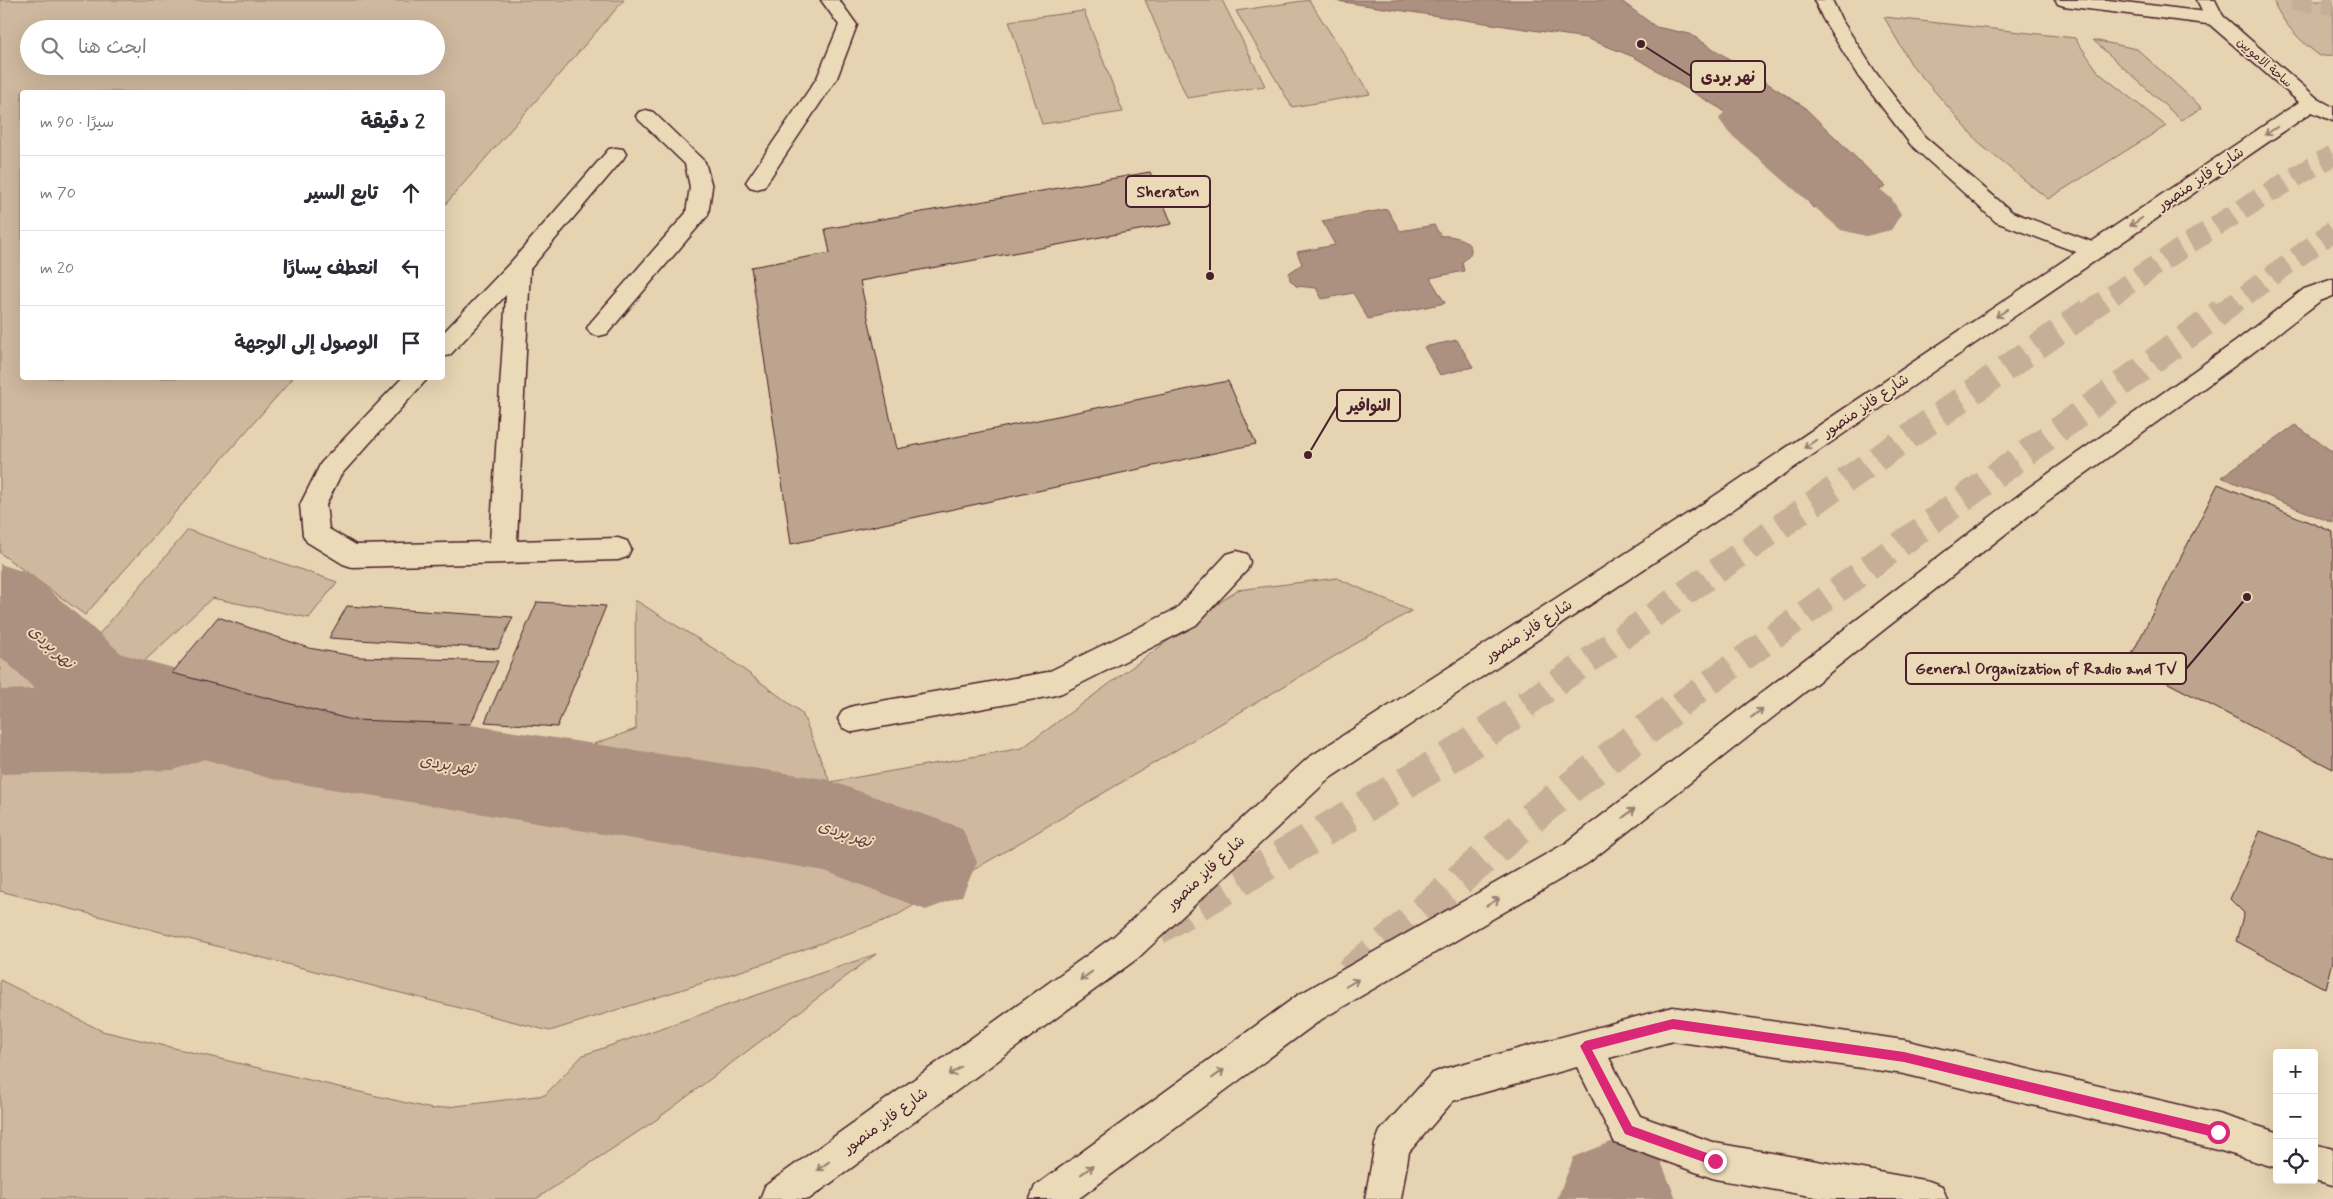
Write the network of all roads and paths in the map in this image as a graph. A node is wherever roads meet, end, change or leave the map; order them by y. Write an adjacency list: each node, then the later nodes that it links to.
1 (830, 0): 9 (main road)
2 (1823, 0): 10 (main road)
3 (2064, 0): 5 (main road)
4 (2206, 0): 5 (main road, ساحة الامويين)
5 (2215, 19): 6 (main road, ساحة الامويين)
6 (2322, 109): 10 (main road, شارع فايز منصور, one-way to 10)
7 (646, 116): 13 (main road)
8 (616, 154): 11 (main road)
9 (757, 182)
10 (2095, 251): 24 (main road, شارع فايز منصور, one-way to 24)
11 (519, 266): 14 (main road); 17 (main road)
12 (2333, 287): 25 (main road, one-way to 12)
13 (599, 328)
14 (445, 346)
15 (414, 380): 17 (main road)
16 (618, 549): 17 (main road)
17 (503, 552)
18 (1238, 562): 19 (main road)
19 (853, 719)
20 (1585, 1046): 21 (main road); 26 (main road); 27 (main road)
21 (2273, 1149)
22 (2318, 1163): 23 (main road)
23 (2333, 1167)
24 (778, 1199)
25 (1048, 1199)
26 (1383, 1199)
27 (1929, 1199)

